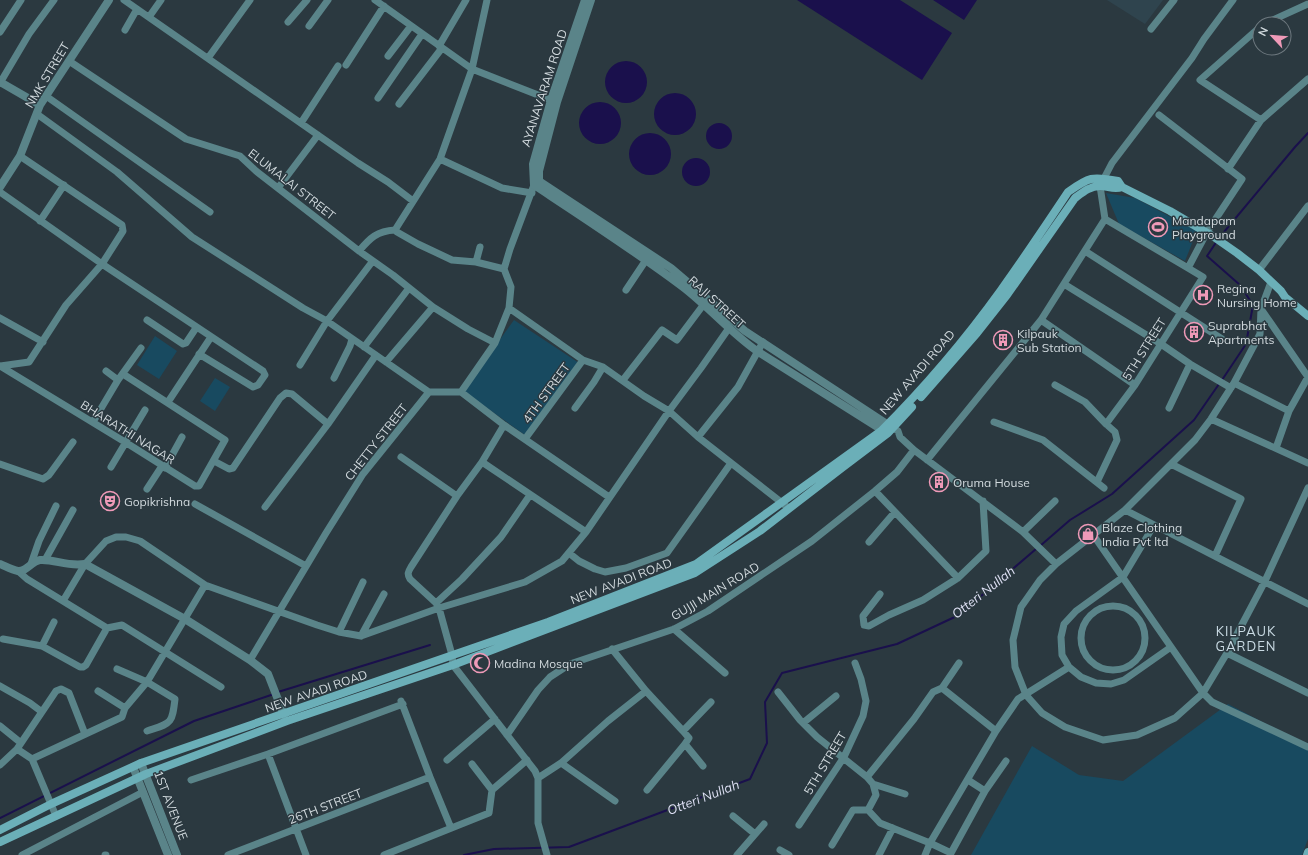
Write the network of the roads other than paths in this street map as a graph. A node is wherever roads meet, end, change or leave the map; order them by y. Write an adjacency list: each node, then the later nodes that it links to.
1 (21, 0): 23 (street)
2 (54, 0): 36 (street)
3 (109, 0): 31 (street, NMK STREET)
4 (124, 0): 17 (street)
5 (161, 0): 19 (street)
6 (250, 0): 30 (street)
7 (307, 0): 20 (street)
8 (328, 0): 21 (street)
9 (466, 0): 28 (street)
10 (487, 0): 34 (street)
11 (585, 0): 39 (street, AYANAVARAM ROAD)
12 (591, 0): 39 (street, AYANAVARAM ROAD)
13 (1174, 0): 24 (street)
14 (1232, 0): 50 (street)
15 (381, 3): 22 (street); 32 (street)
16 (1308, 4): 18 (street)
17 (137, 9): 19 (street); 25 (street)
18 (1282, 16)
19 (149, 17): 30 (street)
20 (288, 22)
21 (309, 26)
22 (411, 26): 26 (street); 29 (street)
23 (1, 27)
24 (1151, 29)
25 (125, 30)
26 (422, 34): 28 (street); 38 (street)
27 (1252, 34): 44 (street)
28 (440, 47): 34 (street); 40 (street)
29 (388, 56)
30 (208, 58): 45 (street)
31 (69, 61): 37 (street, NMK STREET); 56 (street, ELUMALAI STREET)
32 (346, 65)
33 (338, 66): 45 (street)
34 (472, 69): 39 (street); 48 (street)
35 (1308, 79): 44 (street)
36 (0, 83): 41 (street)
37 (46, 96): 41 (street, NMK STREET); 60 (street)
38 (378, 98)
39 (554, 101): 52 (street, AYANAVARAM ROAD)
40 (399, 104)
41 (40, 105): 42 (street, NMK STREET)
42 (37, 114): 47 (street, NMK STREET); 90 (street)
43 (1159, 115): 49 (street)
44 (1261, 120): 49 (street)
45 (301, 123): 46 (street)
46 (318, 135): 56 (street); 58 (street)
47 (20, 156): 51 (street); 54 (street, NMK STREET)
48 (440, 159): 52 (street); 58 (street)
49 (1228, 169): 64 (street)
50 (1105, 178): 53 (street); 55 (main road, NEW AVADI ROAD); 134 (main road, NEW AVADI ROAD)
51 (64, 185): 62 (street); 71 (street)
52 (535, 186): 68 (street, RAJI STREET); 73 (street)
53 (1100, 186): 55 (main road, NEW AVADI ROAD); 61 (street); 134 (main road, NEW AVADI ROAD)
54 (0, 187)
55 (1122, 187): 64 (main road, NEW AVADI ROAD)
56 (278, 188): 66 (street, ELUMALAI STREET)
57 (0, 192): 62 (street)
58 (413, 201): 63 (street)
59 (1308, 206): 74 (street)
60 (210, 212)
61 (1105, 220): 67 (street); 72 (street)
62 (40, 221): 71 (street)
63 (395, 230): 66 (street); 70 (street)
64 (1210, 234): 72 (street); 74 (main road, NEW AVADI ROAD)
65 (480, 247): 70 (street)
66 (359, 251): 69 (street, ELUMALAI STREET)
67 (1085, 251): 76 (street); 85 (street)
68 (649, 257): 78 (street); 80 (street, RAJI STREET); 97 (street, RAJI STREET)
69 (372, 262): 77 (street, ELUMALAI STREET); 90 (street)
70 (476, 262): 73 (street)
71 (102, 264): 91 (street); 96 (street)
72 (1188, 268): 85 (street, 5TH STREET)
73 (504, 269): 82 (street)
74 (1259, 270): 75 (main road, NEW AVADI ROAD)
75 (1272, 282): 79 (main road, NEW AVADI ROAD); 83 (street)
76 (1064, 284): 89 (street); 99 (street)
77 (409, 288): 81 (street, ELUMALAI STREET); 100 (street)
78 (626, 290)
79 (1281, 291): 84 (main road, NEW AVADI ROAD); 86 (main road, NEW AVADI ROAD)
80 (704, 304): 92 (street, RAJI STREET); 114 (street)
81 (433, 306): 98 (street, ELUMALAI STREET); 106 (street)
82 (509, 308): 98 (street); 105 (street)
83 (1261, 309): 118 (street); 127 (street)
84 (1308, 309)
85 (1180, 311): 95 (street); 99 (street, 5TH STREET)
86 (1308, 316)
87 (0, 318): 96 (street)
88 (147, 320): 91 (street)
89 (1041, 320): 117 (street); 143 (street)
90 (327, 321): 94 (street); 108 (street)
91 (196, 328): 93 (street)
92 (729, 328): 102 (street, RAJI STREET); 126 (street)
93 (211, 337): 103 (street); 103 (street)
94 (352, 339): 100 (street); 113 (street)
95 (1222, 339)
96 (43, 342): 109 (street)
97 (763, 342): 102 (street); 115 (street, RAJI STREET)
98 (495, 343): 120 (street)
99 (1161, 344): 107 (street); 117 (street, 5TH STREET)
100 (364, 347): 104 (street)
101 (141, 348): 112 (street)
102 (757, 351): 121 (street, RAJI STREET); 136 (street)
103 (200, 354): 122 (street)
104 (376, 355): 106 (street); 131 (street)
105 (584, 360): 110 (street); 137 (street, 4TH STREET)
106 (386, 362): 119 (street)
107 (1190, 364): 118 (street); 124 (street)
108 (300, 365)
109 (0, 366): 129 (street, BHARATHI NAGAR)
110 (603, 367): 114 (street); 123 (street)
111 (106, 371): 112 (street)
112 (120, 377): 122 (street); 129 (street)
113 (334, 378)
114 (622, 380): 126 (street)
115 (827, 384): 121 (street); 134 (street, RAJI STREET)
116 (1055, 385): 132 (street)
117 (1135, 385): 132 (street, 5TH STREET)
118 (1230, 386): 127 (street); 128 (street)
119 (429, 392): 120 (street); 182 (street, CHETTY STREET)
120 (461, 392): 133 (street)
121 (823, 392): 134 (street, RAJI STREET)
122 (168, 402): 144 (street, BHARATHI NAGAR)
123 (575, 408)
124 (1169, 408)
125 (145, 410): 139 (street)
126 (669, 411): 136 (street); 159 (street)
127 (1289, 411): 140 (street)
128 (1211, 418): 140 (street); 149 (street)
129 (93, 422): 139 (street, BHARATHI NAGAR)
130 (994, 422): 152 (street)
131 (328, 424): 144 (street); 165 (street)
132 (1106, 424): 152 (street)
133 (504, 425): 137 (street); 145 (street)
134 (888, 428): 141 (street); 162 (main road, NEW AVADI ROAD); 166 (main road, NEW AVADI ROAD)
135 (182, 437): 151 (street)
136 (698, 437): 148 (street)
137 (525, 440): 159 (street)
138 (73, 442): 147 (street)
139 (125, 442): 150 (street); 151 (street, BHARATHI NAGAR)
140 (1276, 448): 146 (street)
141 (914, 450): 143 (street); 156 (street, GUJJI MAIN ROAD)
142 (401, 457): 158 (street)
143 (926, 460): 160 (street)
144 (214, 461): 151 (street, BHARATHI NAGAR)
145 (482, 462): 157 (street); 158 (street)
146 (1308, 463)
147 (0, 464)
148 (731, 464): 162 (street); 175 (street)
149 (1171, 464): 168 (street); 176 (street)
150 (111, 467)
151 (163, 467): 155 (street)
152 (1097, 482): 153 (street)
153 (1104, 488)
154 (1308, 488): 186 (street)
155 (147, 490)
156 (875, 491): 169 (street); 200 (street, GUJJI MAIN ROAD)
157 (530, 495): 171 (street); 193 (street)
158 (457, 496): 193 (street)
159 (609, 497): 171 (street)
160 (983, 501): 172 (street); 185 (street)
161 (1055, 501): 172 (street)
162 (782, 502): 166 (street); 209 (main road, NEW AVADI ROAD)
163 (195, 504): 182 (street)
164 (56, 506): 179 (street)
165 (265, 507)
166 (789, 508): 213 (main road, NEW AVADI ROAD)
167 (73, 510): 177 (street)
168 (1124, 510): 170 (street); 173 (street)
169 (894, 513): 174 (street); 185 (street)
170 (1154, 525): 176 (street); 184 (street)
171 (586, 532): 175 (street)
172 (1023, 532): 181 (street)
173 (1094, 536): 181 (street); 184 (street)
174 (869, 542)
175 (568, 553): 193 (street)
176 (1215, 556): 186 (street)
177 (45, 560): 179 (street); 180 (street)
178 (0, 564): 183 (street)
179 (31, 564): 183 (street)
180 (84, 564): 188 (street); 191 (street); 197 (street)
181 (1056, 564): 226 (street)
182 (306, 566): 194 (street, CHETTY STREET)
183 (18, 571): 191 (street)
184 (1123, 577): 195 (street); 214 (street)
185 (958, 578): 190 (street)
186 (1265, 581): 192 (street); 208 (street)
187 (363, 582): 201 (street)
188 (205, 585): 194 (street); 197 (street)
189 (384, 594): 202 (street)
190 (880, 594)
191 (63, 601): 199 (street)
192 (1308, 604)
193 (437, 605): 202 (street); 209 (street)
194 (279, 612): 201 (street); 210 (street, CHETTY STREET)
195 (1148, 613): 196 (street); 205 (street)
196 (1139, 618): 196 (street)
197 (186, 619): 207 (street); 210 (street)
198 (54, 622): 204 (street)
199 (107, 628): 204 (street); 207 (street)
200 (674, 629): 206 (street, GUJJI MAIN ROAD); 216 (street)
201 (339, 632): 202 (street)
202 (361, 636)
203 (3, 639): 204 (street)
204 (42, 646)
205 (1171, 647): 214 (street); 224 (street)
206 (612, 650): 222 (street); 239 (street, GUJJI MAIN ROAD)
207 (165, 652): 217 (street); 219 (street)
208 (1227, 653): 224 (street); 225 (street)
209 (452, 655): 213 (street); 231 (main road, NEW AVADI ROAD)
210 (250, 660): 231 (street)
211 (855, 663): 244 (street, 5TH STREET)
212 (959, 663): 220 (street)
213 (453, 665): 232 (street); 255 (main road, NEW AVADI ROAD)
214 (1069, 667): 226 (street)
215 (117, 669): 217 (street)
216 (725, 673)
217 (147, 682): 229 (street); 235 (street)
218 (0, 686): 230 (street)
219 (221, 687)
220 (942, 688): 237 (street); 256 (street)
221 (98, 691): 229 (street)
222 (646, 691): 236 (street); 250 (street)
223 (778, 692): 233 (street)
224 (1204, 693): 226 (street); 242 (street)
225 (1308, 693)
226 (1026, 695): 237 (street)
227 (836, 696): 233 (street)
228 (711, 702): 236 (street)
229 (125, 708): 238 (street)
230 (42, 712): 238 (street); 241 (street)
231 (284, 715): 249 (main road, NEW AVADI ROAD)
232 (495, 719): 239 (street); 246 (street)
233 (803, 723): 244 (street)
234 (0, 726): 241 (street)
235 (147, 730)
236 (683, 731): 240 (street)
237 (996, 731): 261 (street)
238 (85, 734): 245 (street)
239 (508, 735): 247 (street)
240 (685, 744): 253 (street); 264 (street)
241 (19, 746): 245 (street); 252 (street)
242 (1308, 746)
243 (268, 754): 257 (street); 260 (street); 277 (street)
244 (844, 757): 256 (street); 274 (street, 5TH STREET)
245 (32, 759): 269 (street)
246 (447, 760)
247 (527, 760): 259 (street); 263 (street)
248 (1006, 761): 265 (street)
249 (141, 763): 254 (main road, NEW AVADI ROAD); 255 (street, 1ST AVENUE)
250 (562, 763): 259 (street); 268 (street)
251 (472, 764): 263 (street)
252 (0, 765)
253 (704, 766)
254 (133, 767): 258 (street, 1ST AVENUE); 269 (main road, NEW AVADI ROAD)
255 (146, 774): 258 (main road, NEW AVADI ROAD); 288 (street, 1ST AVENUE)
256 (867, 776): 262 (street)
257 (430, 777): 275 (street); 277 (street, 26TH STREET)
258 (138, 778): 266 (street, 1ST AVENUE); 271 (main road, NEW AVADI ROAD)
259 (538, 778): 292 (street)
260 (191, 780)
261 (968, 780): 265 (street); 281 (street)
262 (873, 784): 267 (street); 270 (street)
263 (492, 790): 275 (street)
264 (646, 790)
265 (985, 791): 281 (street)
266 (143, 792): 286 (street); 287 (street, 1ST AVENUE)
267 (905, 794)
268 (615, 801)
269 (51, 804): 271 (street); 278 (main road, NEW AVADI ROAD)
270 (868, 810): 276 (street); 282 (street)
271 (56, 816): 280 (main road, NEW AVADI ROAD)
272 (733, 816): 279 (street)
273 (764, 824): 279 (street)
274 (799, 825)
275 (451, 828): 291 (street)
276 (893, 828): 281 (street); 295 (street)
277 (297, 829): 284 (street, 26TH STREET); 290 (street)
278 (0, 830)
279 (755, 834): 293 (street)
280 (0, 842)
281 (930, 843): 296 (street)
282 (832, 845)
283 (780, 850): 294 (street)
284 (244, 852): 289 (street, 26TH STREET)
285 (1308, 852): 297 (main road)
286 (22, 855)
287 (168, 855)
288 (177, 855)
289 (228, 855)
290 (306, 855)
291 (384, 855)
292 (547, 855)
293 (737, 855)
294 (789, 855)
295 (879, 855)
296 (925, 855)
297 (1307, 855)

